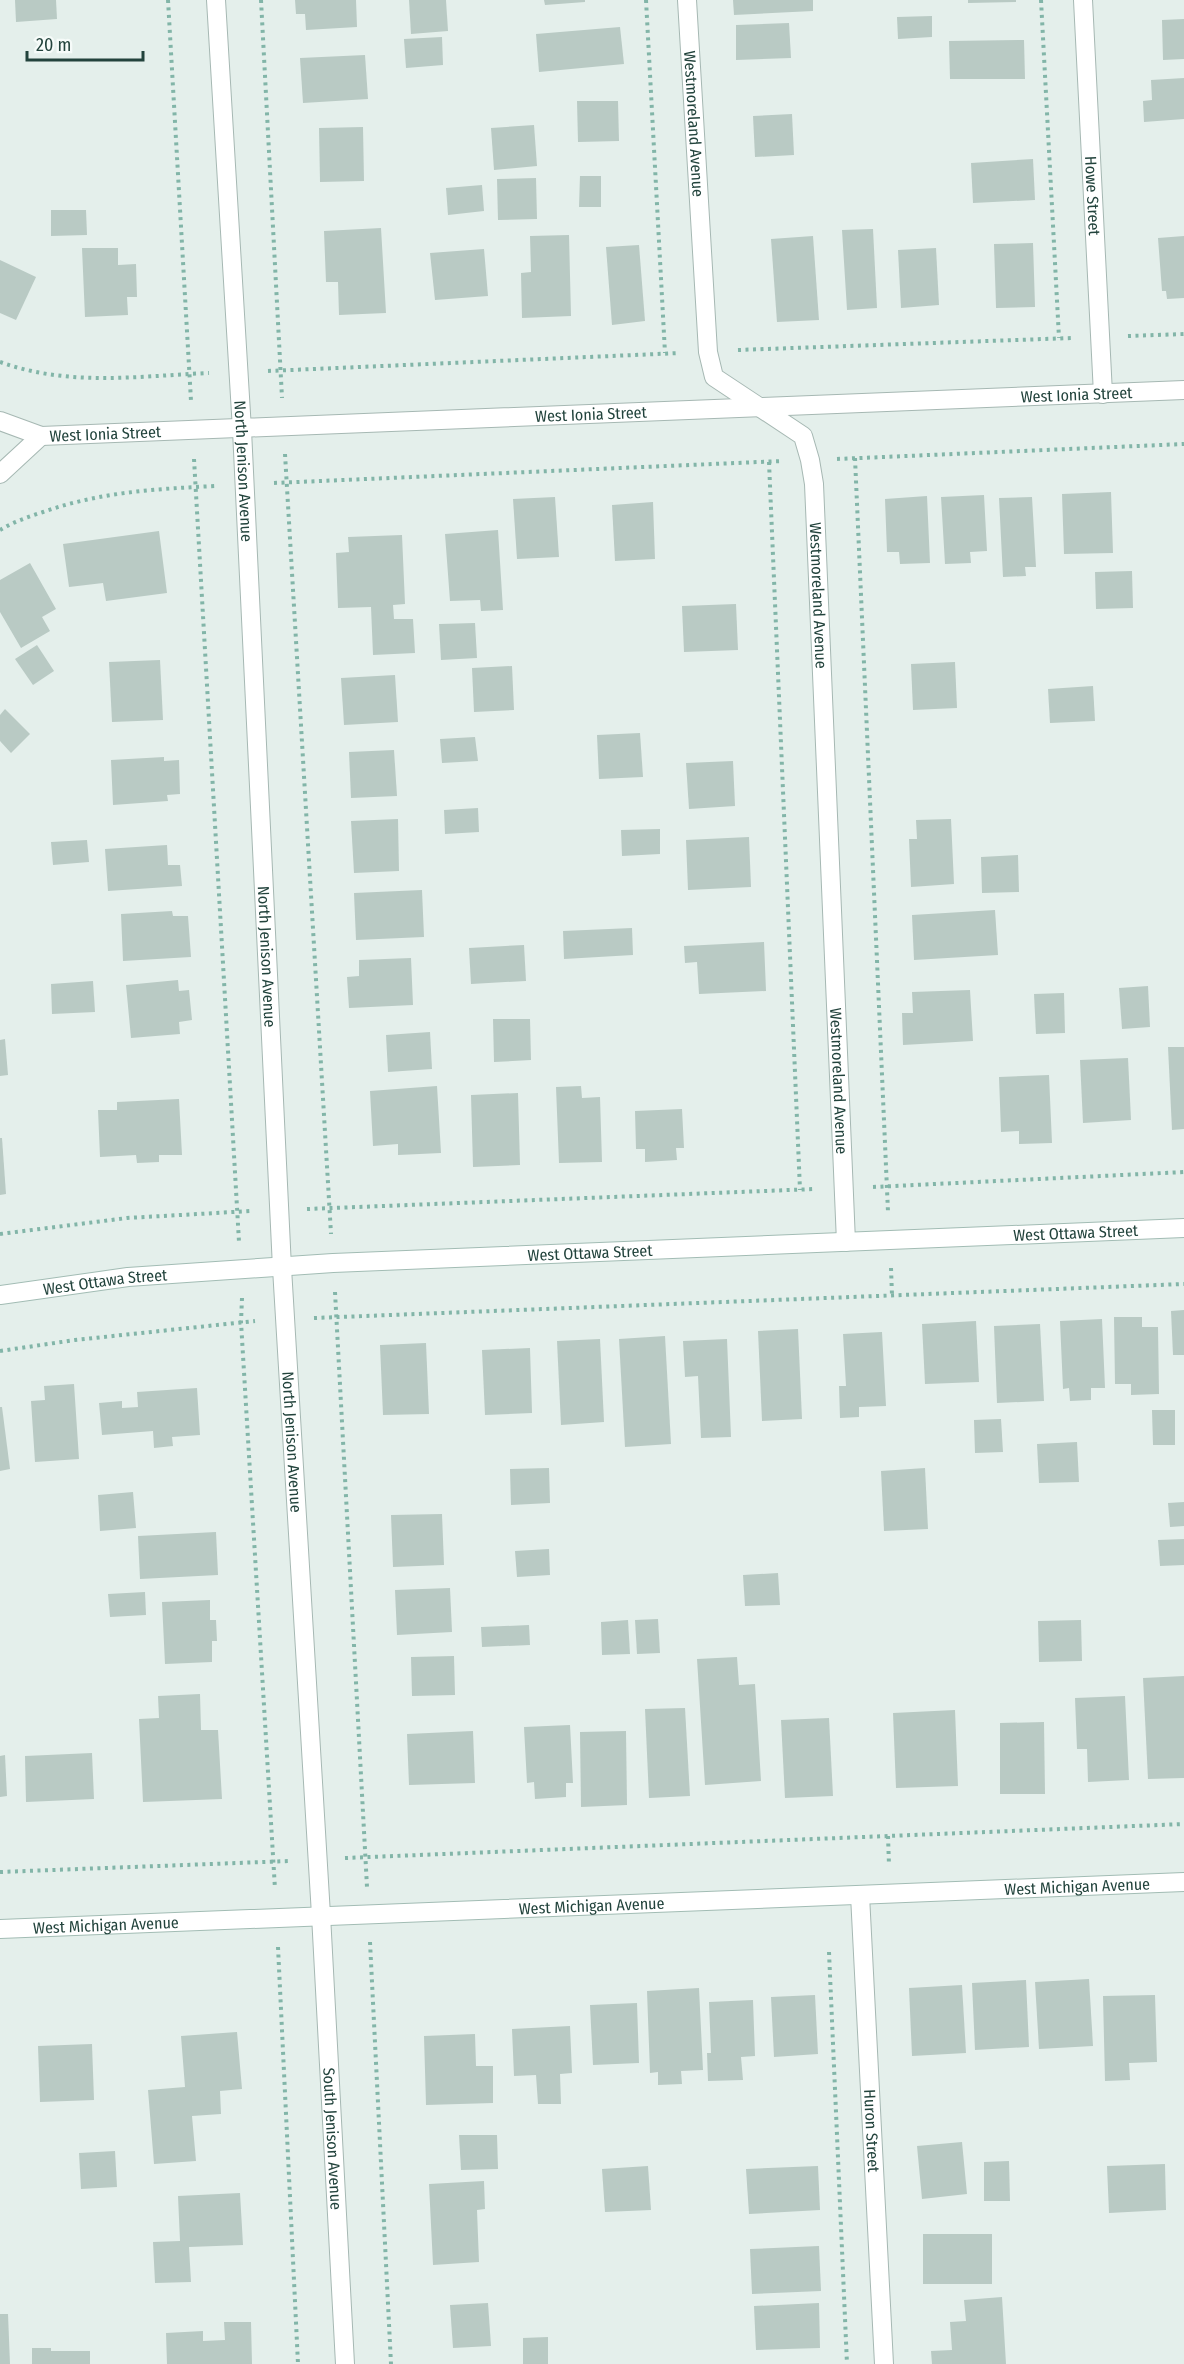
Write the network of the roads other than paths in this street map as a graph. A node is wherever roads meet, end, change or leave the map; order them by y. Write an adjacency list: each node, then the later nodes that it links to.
1 (216, 0): 8 (street, North Jenison Avenue)
2 (687, 0): 6 (street, Westmoreland Avenue)
3 (1083, 0): 5 (street, Howe Street)
4 (1184, 390): 5 (street, West Ionia Street)
5 (1103, 394): 6 (street, West Ionia Street)
6 (761, 408): 8 (street, West Ionia Street); 12 (street, Westmoreland Avenue)
7 (0, 421): 9 (street, West Ionia Street)
8 (243, 430): 9 (street, West Ionia Street); 13 (street, North Jenison Avenue)
9 (41, 436): 10 (street)
10 (0, 474)
11 (1184, 1228): 12 (street, West Ottawa Street)
12 (846, 1242): 13 (street, West Ottawa Street)
13 (282, 1268): 14 (street, West Ottawa Street); 17 (street, North Jenison Avenue)
14 (0, 1295)
15 (1184, 1882): 16 (street, West Michigan Avenue)
16 (861, 1895): 17 (street, West Michigan Avenue); 20 (street, Huron Street)
17 (321, 1915): 18 (street, West Michigan Avenue); 19 (street, South Jenison Avenue)
18 (0, 1929)
19 (345, 2364)
20 (884, 2364)

